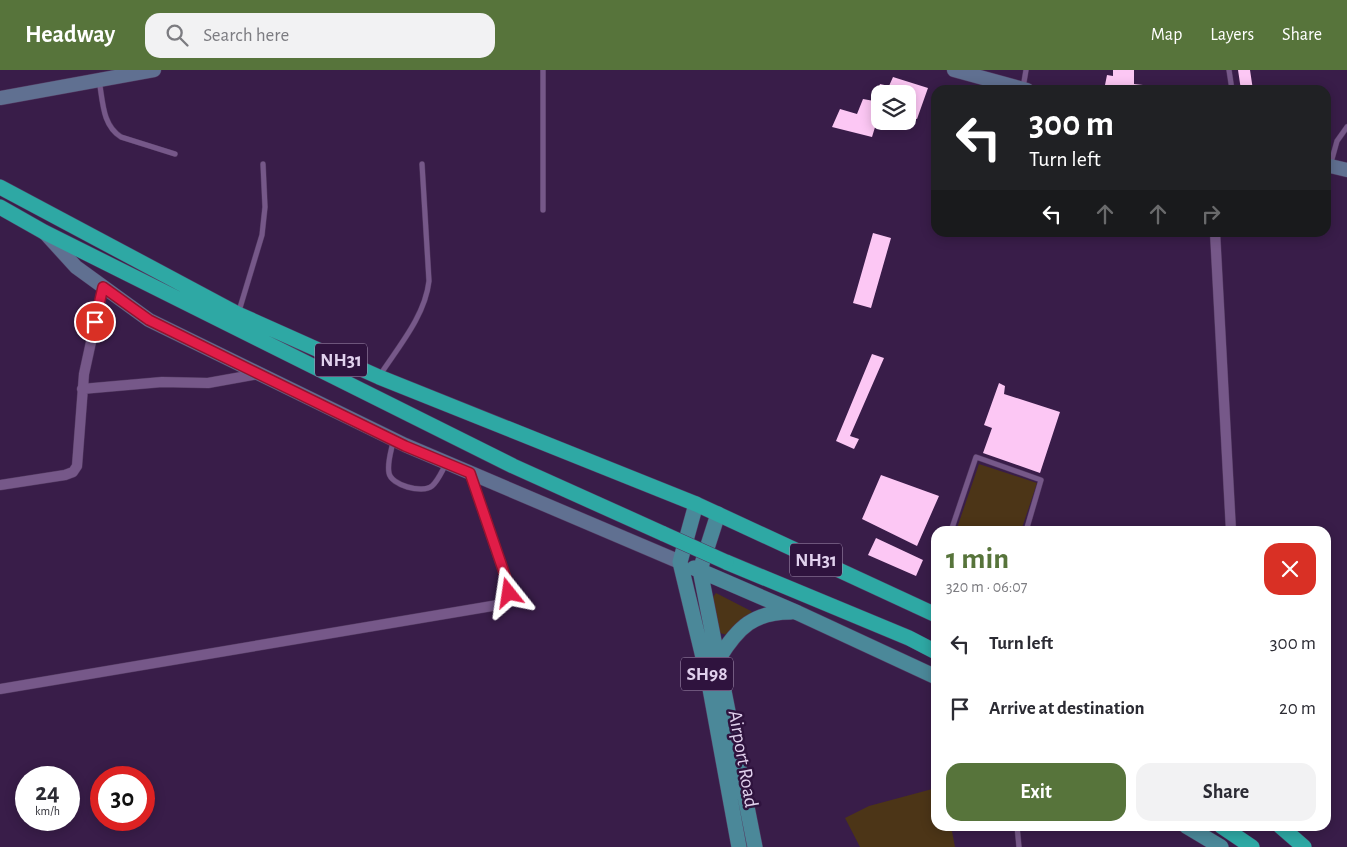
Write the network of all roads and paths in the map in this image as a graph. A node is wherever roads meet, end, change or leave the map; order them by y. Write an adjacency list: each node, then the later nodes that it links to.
1 (154, 70): 6 (main road)
2 (543, 70): 20 (lane)
3 (954, 70): 7 (main road)
4 (1026, 70): 8 (lane)
5 (1229, 70): 9 (lane)
6 (99, 80): 10 (main road); 12 (lane)
7 (1010, 85)
8 (1025, 85)
9 (1231, 85)
10 (0, 98)
11 (1347, 127): 13 (lane)
12 (174, 154)
13 (1331, 157)
14 (263, 164): 24 (lane)
15 (422, 164): 26 (lane)
16 (1331, 167): 17 (main road)
17 (1347, 170)
18 (0, 187): 24 (highway, NH31)
19 (0, 207): 21 (highway, NH31)
20 (544, 210)
21 (44, 232): 23 (main road); 41 (highway, NH31, bridge)
22 (1215, 237): 36 (street)
23 (103, 287): 25 (main road); 27 (street)
24 (238, 314): 26 (highway, NH31)
25 (258, 374): 27 (street); 28 (main road)
26 (378, 377): 32 (highway, NH31)
27 (82, 389): 31 (street)
28 (394, 440): 29 (main road); 29 (lane)
29 (447, 463): 30 (main road)
30 (470, 473): 37 (main road); 44 (street)
31 (0, 485)
32 (696, 504): 33 (highway, NH31); 37 (main road, Airport Road / SH98)
33 (718, 514): 38 (main road); 40 (highway, NH31)
34 (953, 526): 35 (lane)
35 (1027, 526)
36 (1231, 526)
37 (680, 562): 38 (main road); 49 (main road, Airport Road / SH98)
38 (700, 570): 39 (main road); 42 (main road, SH98)
39 (798, 612): 42 (main road); 43 (main road)
40 (931, 614)
41 (931, 649)
42 (719, 658): 50 (main road, SH98)
43 (931, 675)
44 (0, 689)
45 (1017, 831): 51 (lane)
46 (1194, 831): 52 (main road)
47 (1228, 831): 53 (highway)
48 (1286, 831): 54 (highway)
49 (739, 847)
50 (755, 847)
51 (1019, 847)
52 (1221, 847)
53 (1252, 847)
54 (1304, 847)

